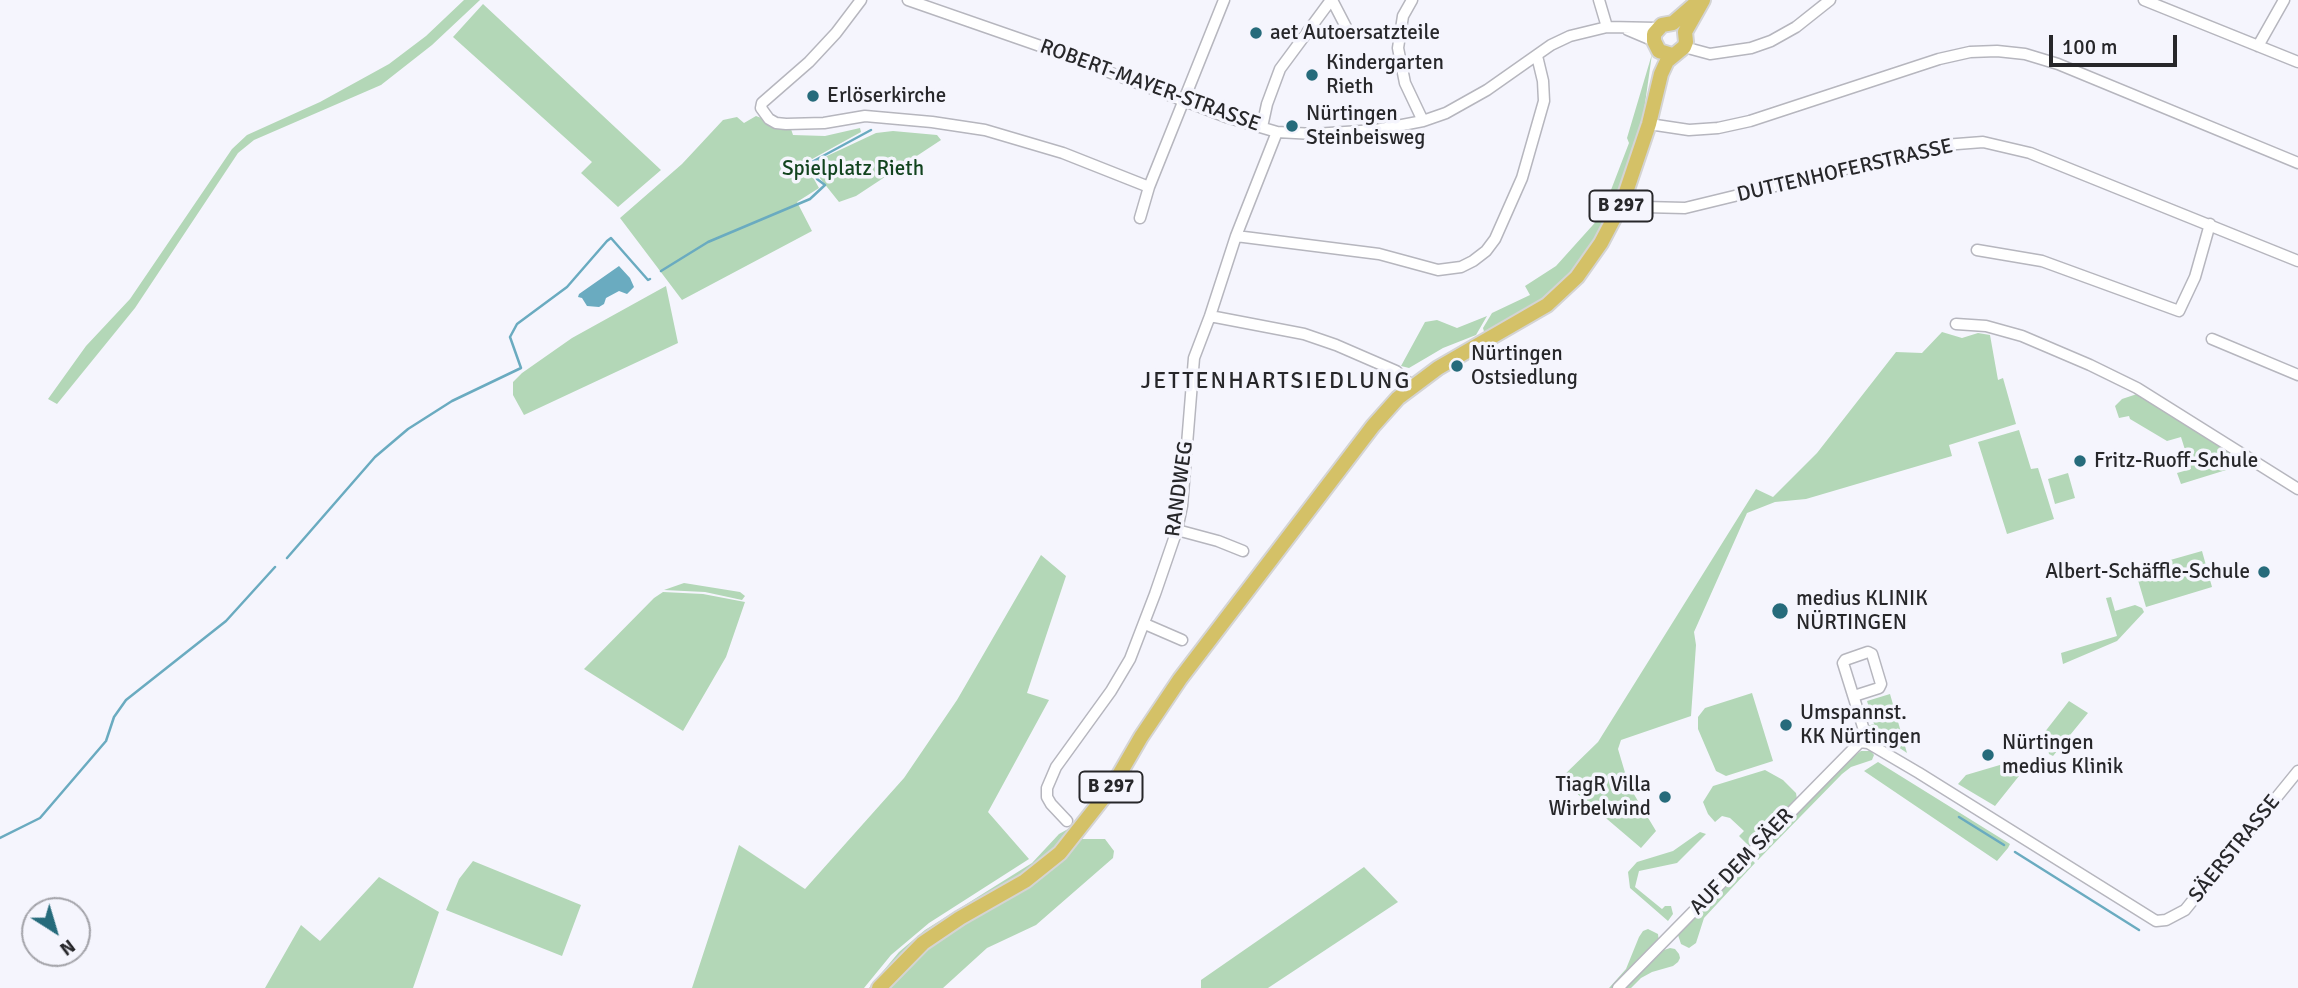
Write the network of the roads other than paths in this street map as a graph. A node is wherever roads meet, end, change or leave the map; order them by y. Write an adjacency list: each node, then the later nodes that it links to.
1 (861, 0): 24 (street)
2 (908, 0): 18 (street, ROBERT-MAYER-STRASSE)
3 (1224, 0): 18 (street)
4 (1331, 0): 11 (street); 21 (street)
5 (1412, 0): 19 (street)
6 (1599, 0): 12 (street)
7 (1702, 0): 13 (main road, B 297)
8 (1830, 0): 14 (street, ROBERT-MAYER-STRASSE)
9 (2144, 0): 15 (street)
10 (2284, 0): 15 (street)
11 (1346, 27)
12 (1607, 27): 14 (street, ROBERT-MAYER-STRASSE); 16 (street, ROBERT-MAYER-STRASSE)
13 (1679, 27): 14 (main road); 14 (main road, B 297)
14 (1665, 45): 20 (main road, B 297)
15 (2258, 46): 17 (street)
16 (1537, 56): 19 (street, ROBERT-MAYER-STRASSE); 28 (street)
17 (2298, 62)
18 (1185, 102): 21 (street, ROBERT-MAYER-STRASSE); 24 (street)
19 (1423, 121): 22 (street, ROBERT-MAYER-STRASSE)
20 (1650, 124): 23 (street); 25 (main road, B 297)
21 (1262, 127): 22 (street, ROBERT-MAYER-STRASSE)
22 (1277, 132): 28 (street, RANDWEG)
23 (2298, 163)
24 (1149, 187): 26 (street)
25 (1623, 201): 27 (street, DUTTENHOFERSTRASSE); 35 (main road, B 297)
26 (1140, 218)
27 (2210, 224): 29 (street); 30 (street, DUTTENHOFERSTRASSE)
28 (1236, 236): 31 (street, RANDWEG)
29 (1978, 250)
30 (2298, 261)
31 (1210, 316): 35 (street); 37 (street, RANDWEG)
32 (1956, 324): 36 (street)
33 (2212, 340): 34 (street)
34 (2298, 375)
35 (1412, 386): 45 (main road, B 297)
36 (2298, 489)
37 (1177, 530): 38 (street); 39 (street, RANDWEG)
38 (1243, 551)
39 (1144, 624): 40 (street); 44 (street, RANDWEG)
40 (1182, 640)
41 (1854, 696): 41 (street); 42 (street)
42 (1868, 743): 43 (street, SÄERSTRASSE); 46 (street, AUF DEM SÄER)
43 (2298, 771)
44 (1067, 821)
45 (879, 988)
46 (1618, 988)

